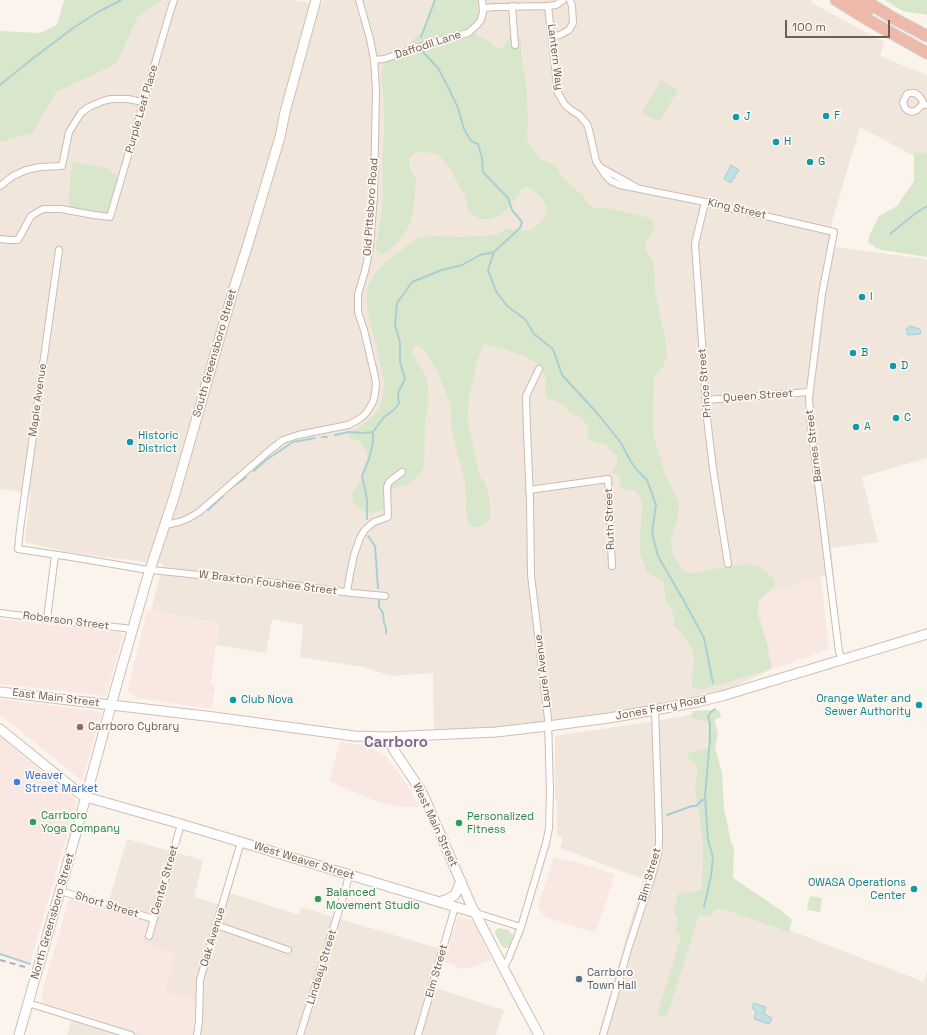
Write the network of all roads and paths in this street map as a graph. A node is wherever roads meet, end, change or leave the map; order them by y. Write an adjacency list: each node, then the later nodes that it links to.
1 (174, 0): 19 (street, Purple Leaf Place)
2 (316, 0): 31 (main road, South Greensboro Street)
3 (359, 0): 18 (street, Old Pittsboro Road)
4 (482, 0): 12 (street, Daffodil Lane)
5 (563, 0): 11 (street)
6 (570, 0): 14 (street)
7 (836, 0): 17 (highway)
8 (852, 0): 13 (highway)
9 (864, 0): 13 (highway)
10 (512, 6): 11 (street); 12 (street); 16 (street)
11 (548, 6): 14 (street, Lantern Way)
12 (483, 8): 18 (street, Daffodil Lane)
13 (915, 30): 15 (highway)
14 (552, 36): 21 (street, Lantern Way)
15 (927, 36)
16 (515, 45)
17 (927, 53)
18 (374, 60): 31 (street, Old Pittsboro Road)
19 (143, 102): 20 (street); 24 (street, Purple Leaf Place)
20 (0, 186)
21 (640, 189): 22 (street, King Street)
22 (705, 202): 23 (street, King Street); 28 (street, Prince Street)
23 (834, 232): 27 (street, Barnes Street)
24 (0, 239)
25 (59, 250): 32 (street, Maple Avenue)
26 (538, 370): 30 (street, Laurel Avenue)
27 (809, 392): 28 (street, Queen Street); 43 (street, Barnes Street)
28 (706, 400): 34 (street, Prince Street)
29 (402, 472): 37 (street)
30 (529, 490): 35 (street, Ruth Street); 47 (street, Laurel Avenue)
31 (165, 525): 36 (main road, South Greensboro Street)
32 (18, 550): 33 (street, W Braxton Foushee Street)
33 (55, 555): 36 (street, W Braxton Foushee Street); 40 (street)
34 (728, 564)
35 (612, 566)
36 (150, 570): 37 (street, W Braxton Foushee Street); 41 (main road, South Greensboro Street)
37 (347, 592): 38 (street, W Braxton Foushee Street)
38 (385, 596)
39 (0, 613): 40 (street, Roberson Street)
40 (47, 619): 41 (street, Roberson Street)
41 (133, 630): 45 (main road, South Greensboro Street)
42 (927, 634): 43 (main road, Jones Ferry Road)
43 (843, 660): 46 (main road, Jones Ferry Road)
44 (0, 692): 45 (main road, East Main Street)
45 (112, 705): 49 (main road); 50 (main road, North Greensboro Street)
46 (655, 710): 47 (main road, Jones Ferry Road); 72 (street, Bim Street)
47 (548, 726): 49 (main road, Jones Ferry Road); 61 (street, Laurel Avenue)
48 (0, 729): 50 (main road)
49 (387, 737): 54 (main road, West Main Street)
50 (86, 797): 51 (main road, West Weaver Street); 55 (main road, North Greensboro Street)
51 (181, 824): 52 (main road, West Weaver Street); 59 (street, Center Street)
52 (241, 842): 53 (main road, West Weaver Street); 60 (street, Oak Avenue)
53 (349, 875): 56 (main road, West Weaver Street); 70 (street, Lindsay Street)
54 (461, 880): 56 (main road); 58 (main road, West Main Street)
55 (60, 891): 59 (street, Short Street); 65 (main road, North Greensboro Street)
56 (439, 902): 57 (main road, West Weaver Street)
57 (455, 907): 58 (main road, West Weaver Street); 71 (street, Elm Street)
58 (476, 913): 61 (street, West Weaver Street); 64 (main road, West Main Street)
59 (154, 919): 62 (street, Center Street)
60 (216, 925): 63 (street); 69 (street, Oak Avenue)
61 (521, 927): 64 (street, Laurel Avenue)
62 (149, 936)
63 (288, 950)
64 (504, 968): 66 (main road, West Main Street)
65 (28, 1003): 67 (main road, North Greensboro Street); 68 (street)
66 (535, 1033)
67 (19, 1035)
68 (130, 1035)
69 (197, 1035)
70 (300, 1035)
71 (418, 1035)
72 (603, 1035)

